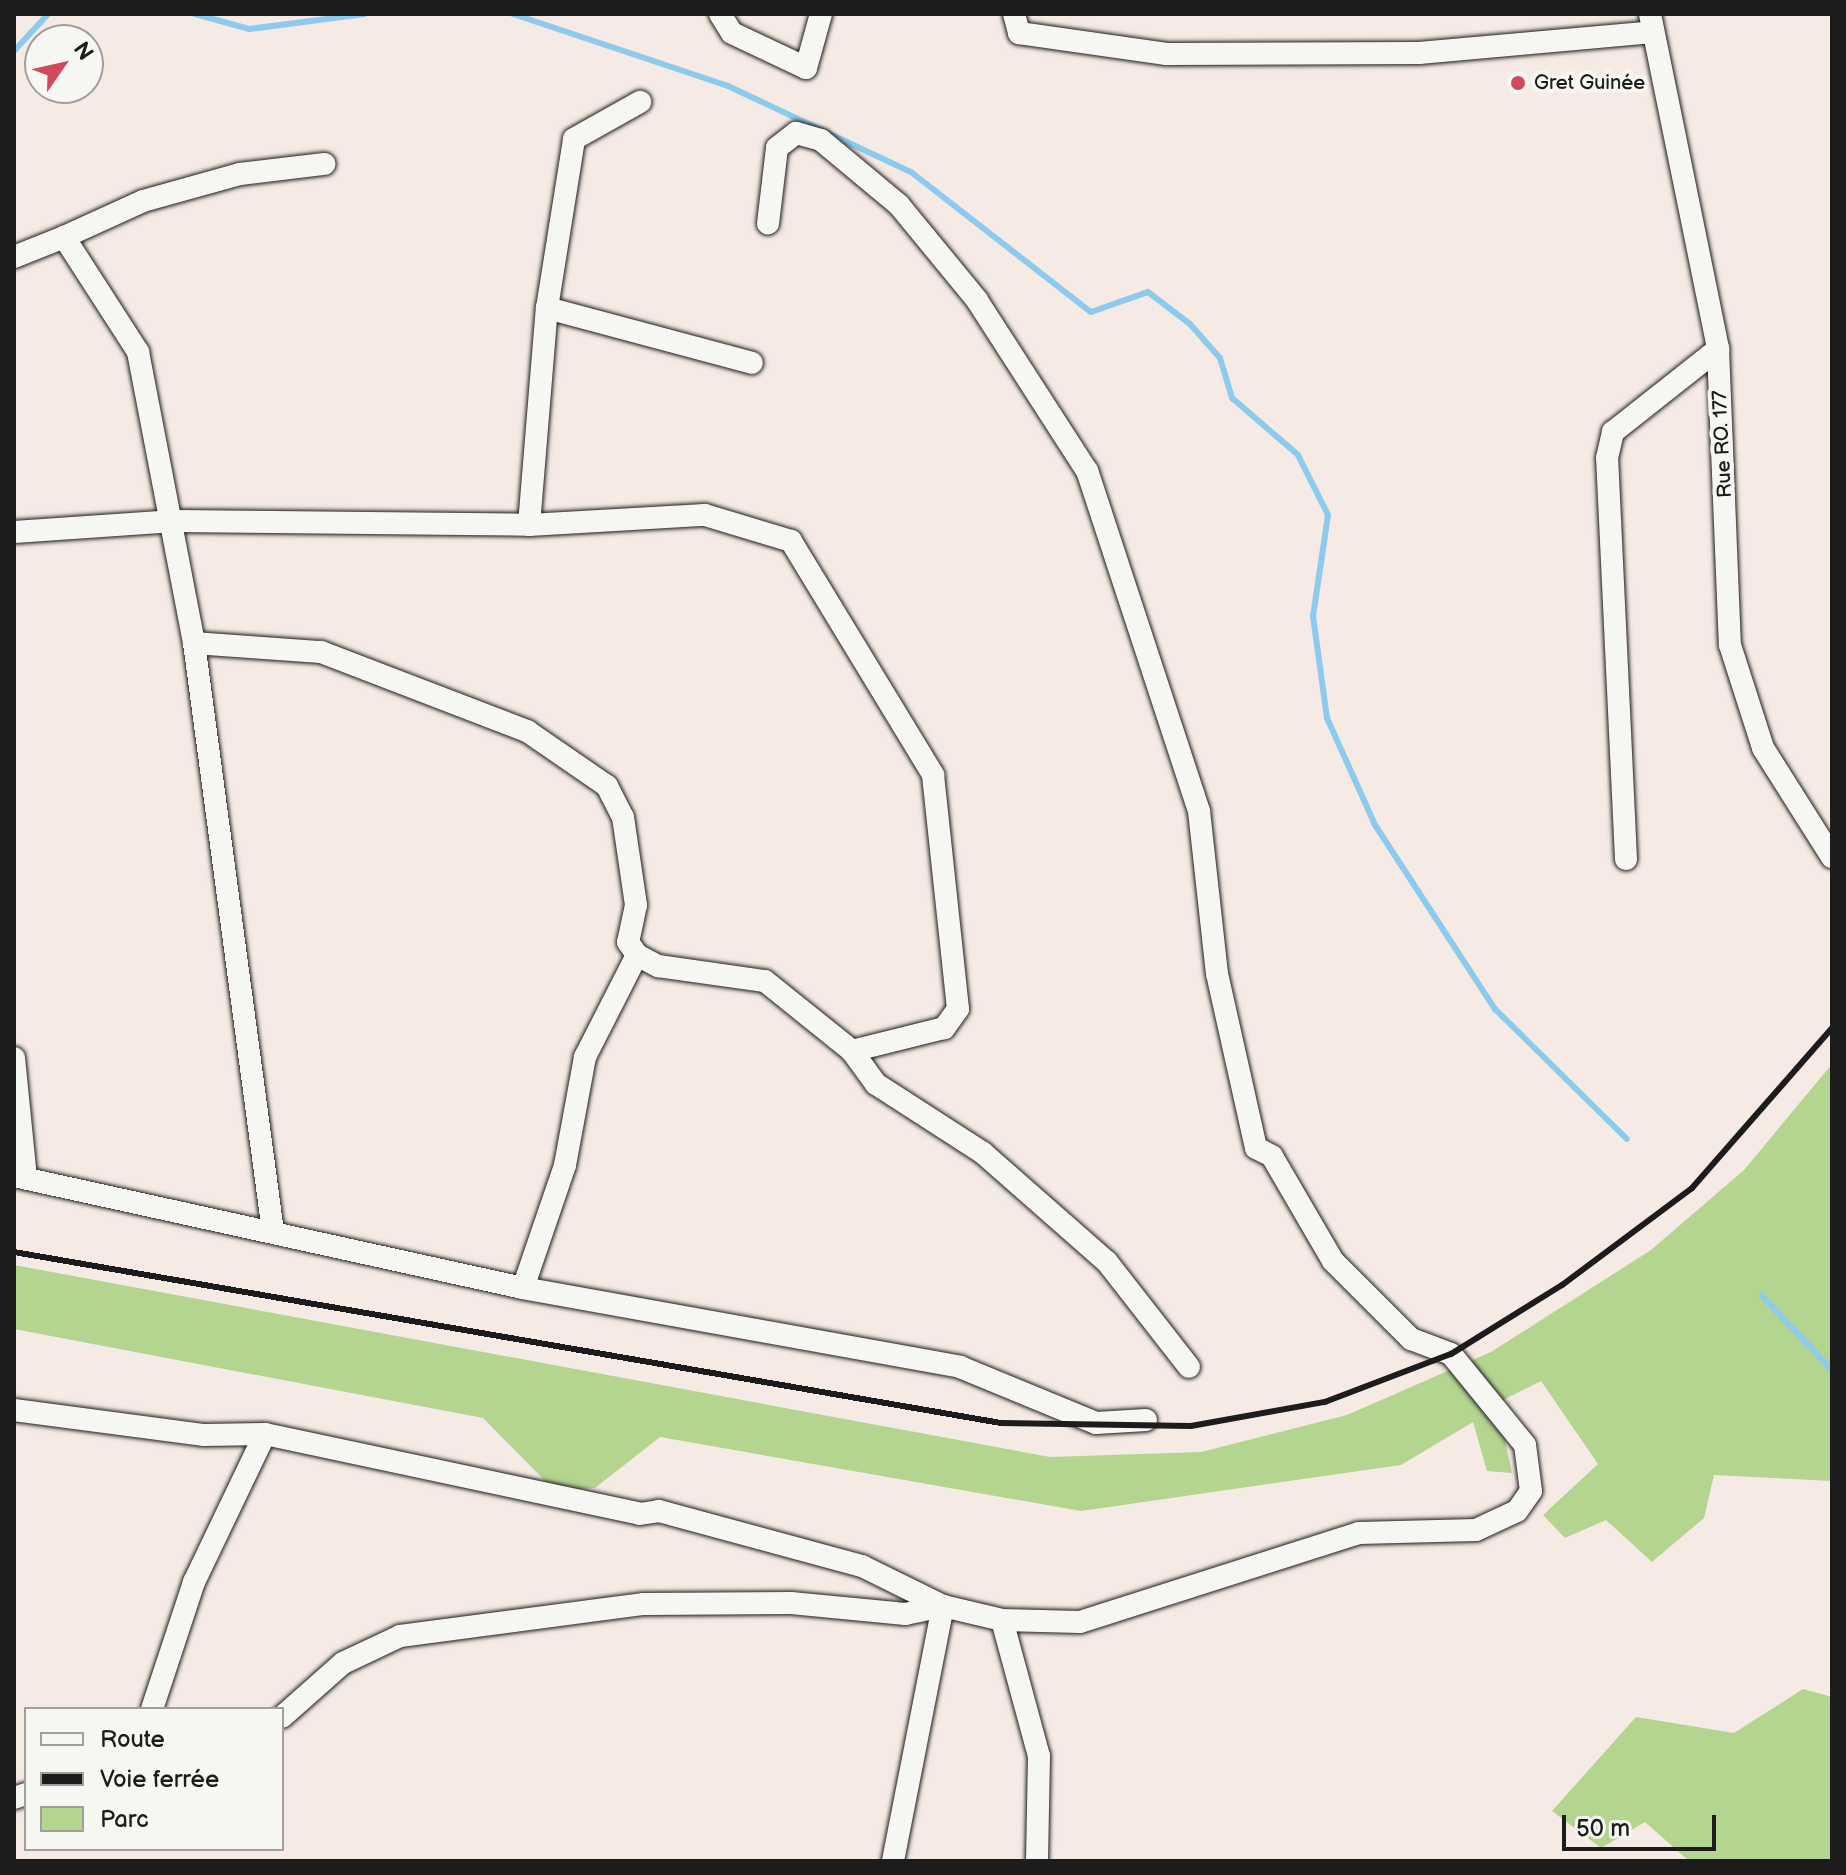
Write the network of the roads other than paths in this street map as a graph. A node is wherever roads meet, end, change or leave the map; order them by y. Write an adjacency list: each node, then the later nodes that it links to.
1 (720, 14): 2 (street)
2 (821, 14)
3 (1014, 14): 4 (street)
4 (1652, 23): 11 (street, Rue RO. 177)
5 (640, 102): 10 (street)
6 (324, 164): 8 (street)
7 (768, 223): 30 (street)
8 (64, 237): 9 (street); 13 (street)
9 (14, 257)
10 (547, 308): 12 (street); 14 (street)
11 (1718, 349): 17 (street, Rue RO. 177); 18 (street)
12 (752, 363)
13 (175, 521): 14 (street); 15 (street); 16 (street)
14 (529, 525): 20 (street)
15 (14, 532)
16 (194, 643): 19 (street); 23 (street)
17 (1832, 857)
18 (1626, 859)
19 (637, 955): 20 (street); 24 (street)
20 (852, 1051): 25 (street)
21 (14, 1058): 22 (street)
22 (20, 1177): 23 (street)
23 (273, 1232): 24 (street)
24 (523, 1288): 27 (street)
25 (1189, 1367)
26 (14, 1410): 28 (street)
27 (1146, 1420)
28 (265, 1434): 29 (street); 31 (street)
29 (943, 1606): 30 (street); 32 (street); 33 (street)
30 (1002, 1620): 34 (street)
31 (153, 1707)
32 (284, 1715)
33 (893, 1861)
34 (1037, 1861)

